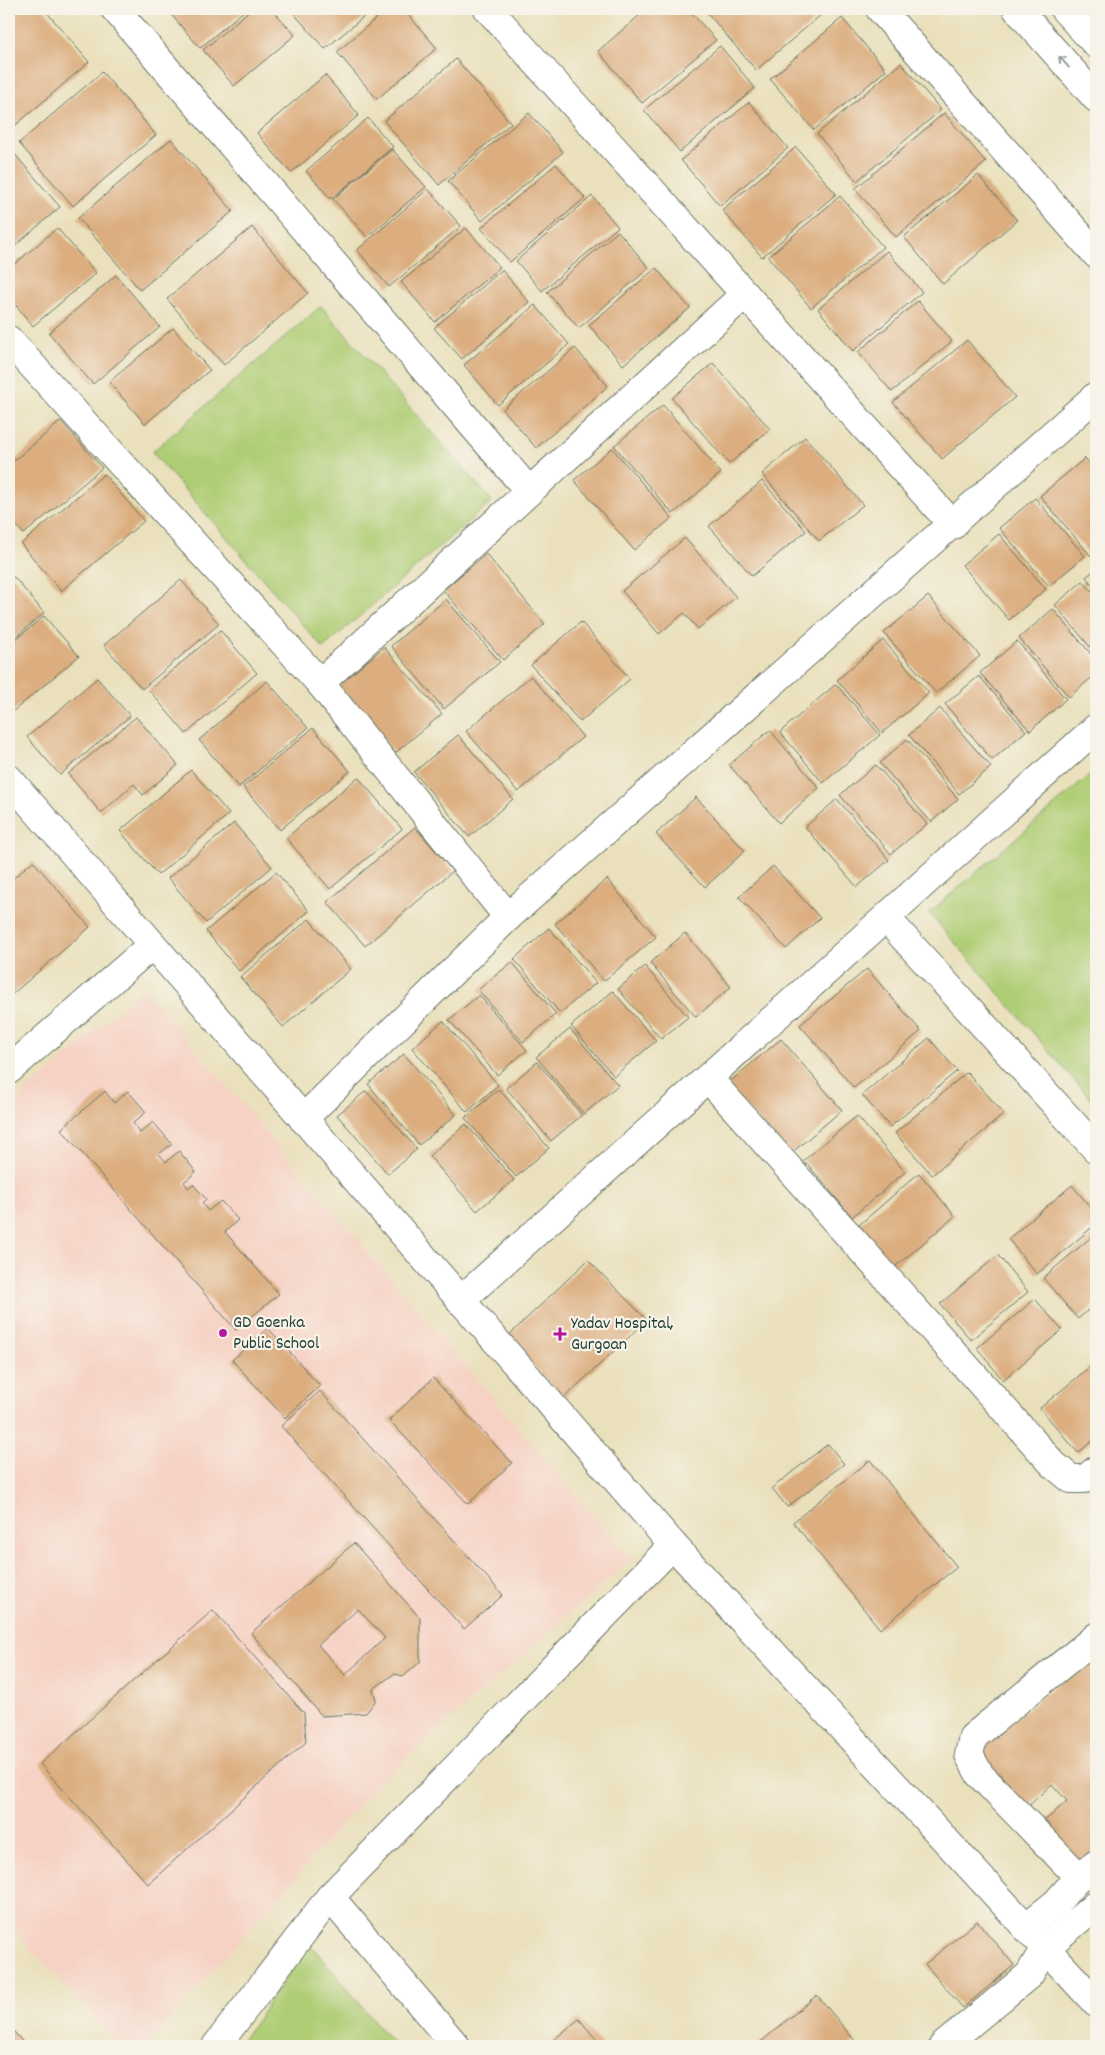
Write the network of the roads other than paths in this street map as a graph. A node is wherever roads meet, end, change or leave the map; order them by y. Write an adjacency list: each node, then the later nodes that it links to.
1 (115, 9): 12 (main road)
2 (488, 9): 9 (main road)
3 (880, 9): 8 (main road)
4 (1017, 9): 7 (main road, one-way to 4)
5 (1064, 9): 6 (main road)
6 (1096, 44)
7 (1096, 98)
8 (1096, 254)
9 (745, 294): 12 (main road); 13 (main road)
10 (9, 340): 14 (main road)
11 (1096, 396): 13 (main road)
12 (530, 491): 14 (main road)
13 (953, 525): 17 (main road)
14 (320, 683): 17 (main road)
15 (1096, 728): 18 (main road)
16 (9, 779): 19 (main road)
17 (508, 917): 22 (main road)
18 (886, 918): 21 (main road); 23 (main road)
19 (152, 945): 20 (main road); 22 (main road)
20 (9, 1070)
21 (708, 1078): 24 (main road); 25 (main road)
22 (304, 1119): 24 (main road)
23 (1096, 1149)
24 (460, 1300): 26 (main road)
25 (1096, 1470)
26 (673, 1545): 29 (main road); 31 (main road)
27 (1096, 1637): 28 (main road)
28 (1088, 1871): 31 (main road)
29 (330, 1897): 34 (main road); 35 (main road)
30 (1096, 1905): 32 (main road)
31 (1026, 1927): 32 (main road)
32 (1045, 1948): 33 (main road); 36 (main road)
33 (1096, 2003)
34 (216, 2046)
35 (456, 2046)
36 (942, 2046)

